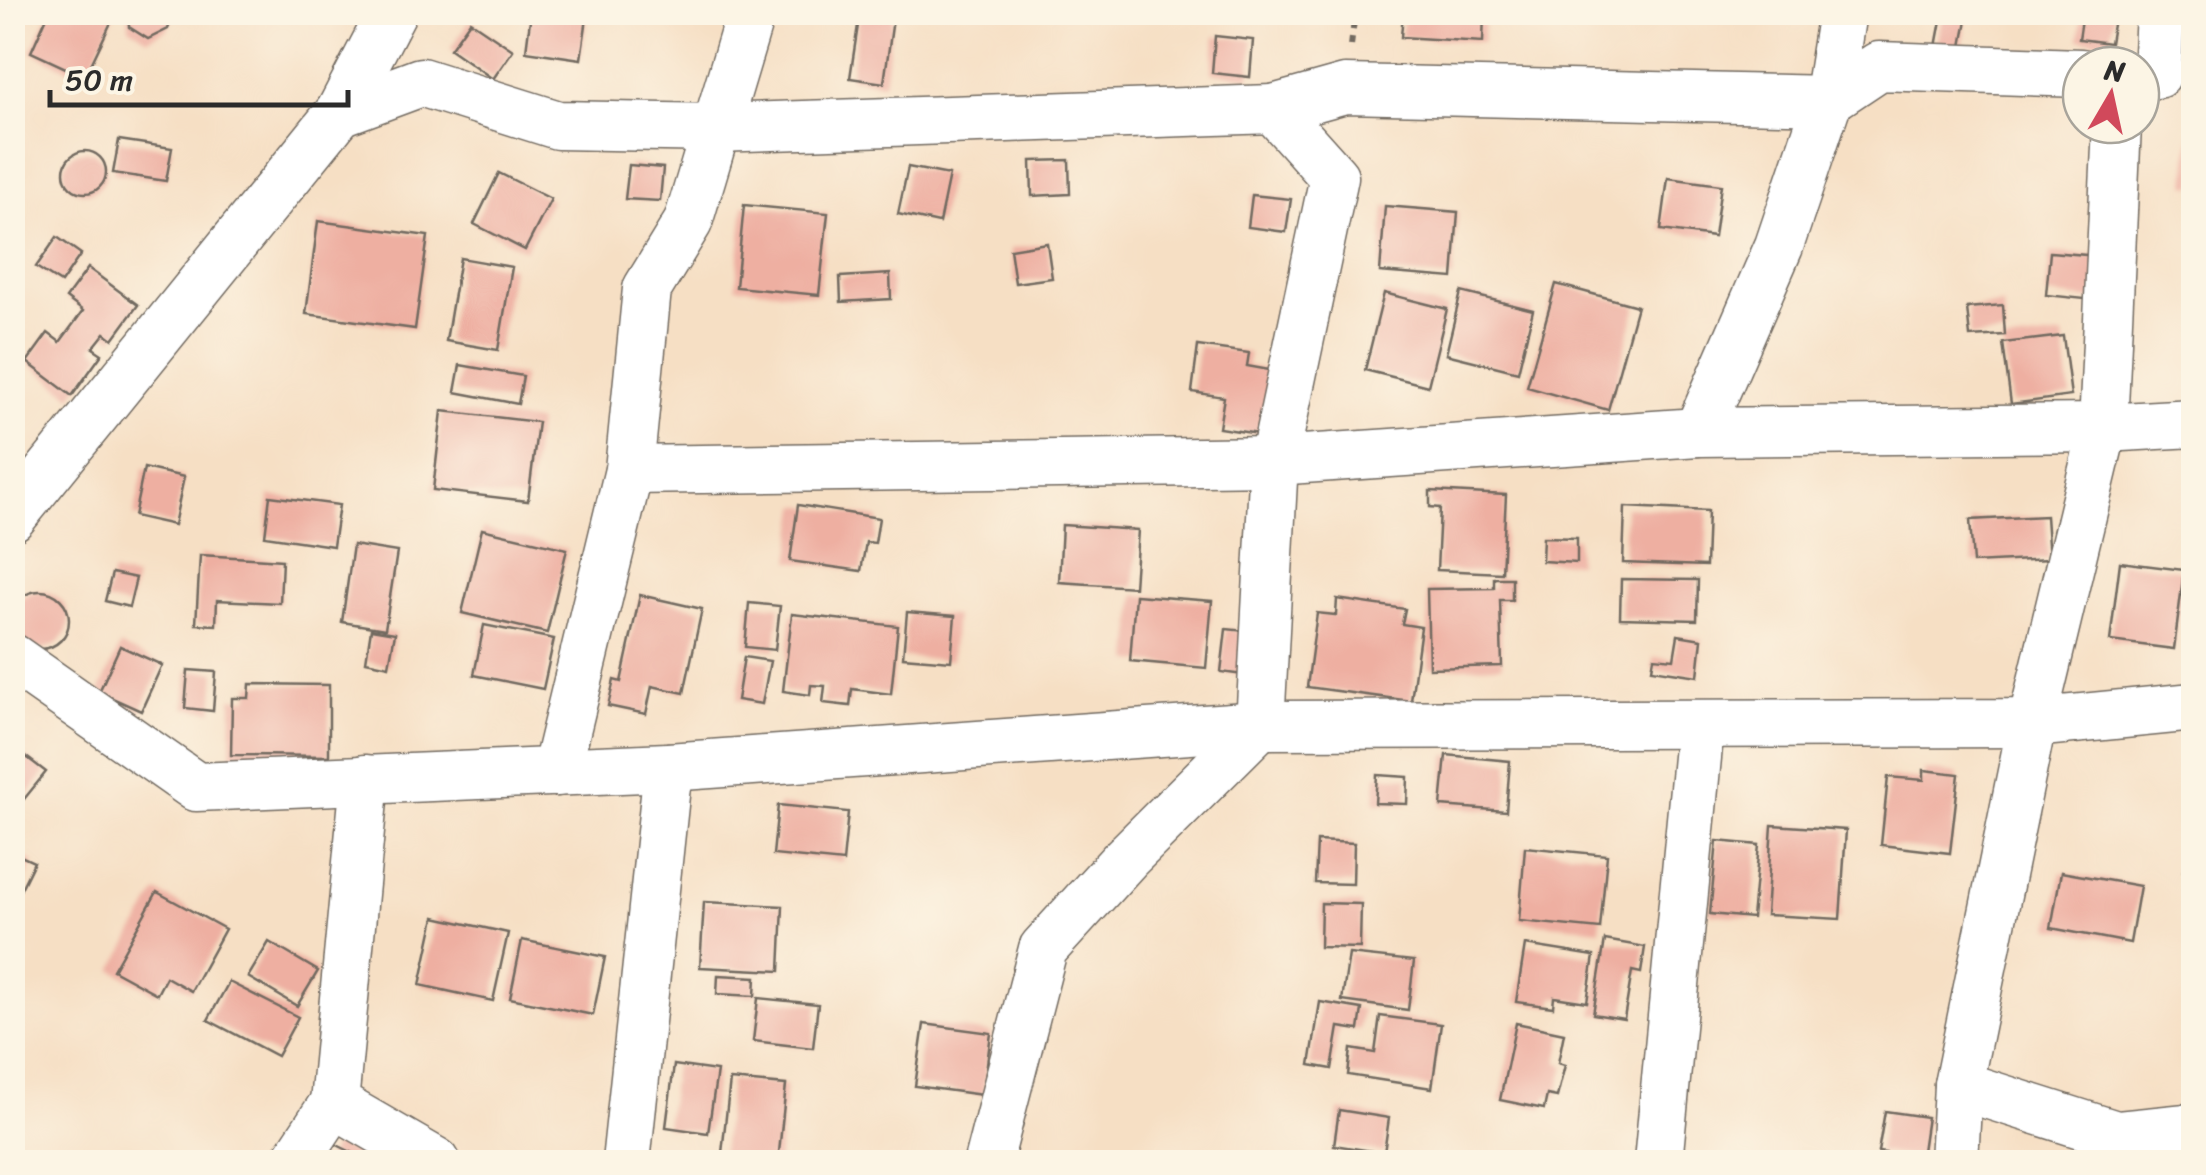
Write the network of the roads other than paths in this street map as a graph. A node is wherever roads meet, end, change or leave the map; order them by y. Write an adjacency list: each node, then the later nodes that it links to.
1 (392, 12): 9 (street)
2 (751, 12): 10 (street)
3 (1842, 12): 7 (street)
4 (2160, 12): 6 (street)
5 (2061, 72): 7 (street)
6 (2164, 73)
7 (1828, 100): 8 (street); 14 (street)
8 (1273, 109): 10 (street); 15 (street)
9 (340, 112): 10 (street); 17 (street)
10 (716, 128): 16 (street)
11 (2116, 145): 13 (street)
12 (2194, 422): 13 (street)
13 (2103, 428): 14 (street); 20 (street)
14 (1698, 432): 15 (street)
15 (1274, 461): 16 (street); 21 (street)
16 (629, 470): 24 (street)
17 (12, 517)
18 (12, 658): 25 (street)
19 (2194, 706): 20 (street)
20 (2032, 723): 22 (street); 26 (street)
21 (1260, 725): 22 (street); 23 (street); 33 (street)
22 (1700, 726): 34 (street)
23 (668, 767): 24 (street); 32 (street)
24 (556, 772): 25 (street)
25 (365, 779): 27 (street)
26 (1958, 1085): 29 (street); 35 (street)
27 (334, 1103): 30 (street); 31 (street)
28 (2194, 1127): 29 (street)
29 (2098, 1149)
30 (296, 1162)
31 (436, 1162)
32 (626, 1162)
33 (988, 1162)
34 (1658, 1162)
35 (1954, 1162)

